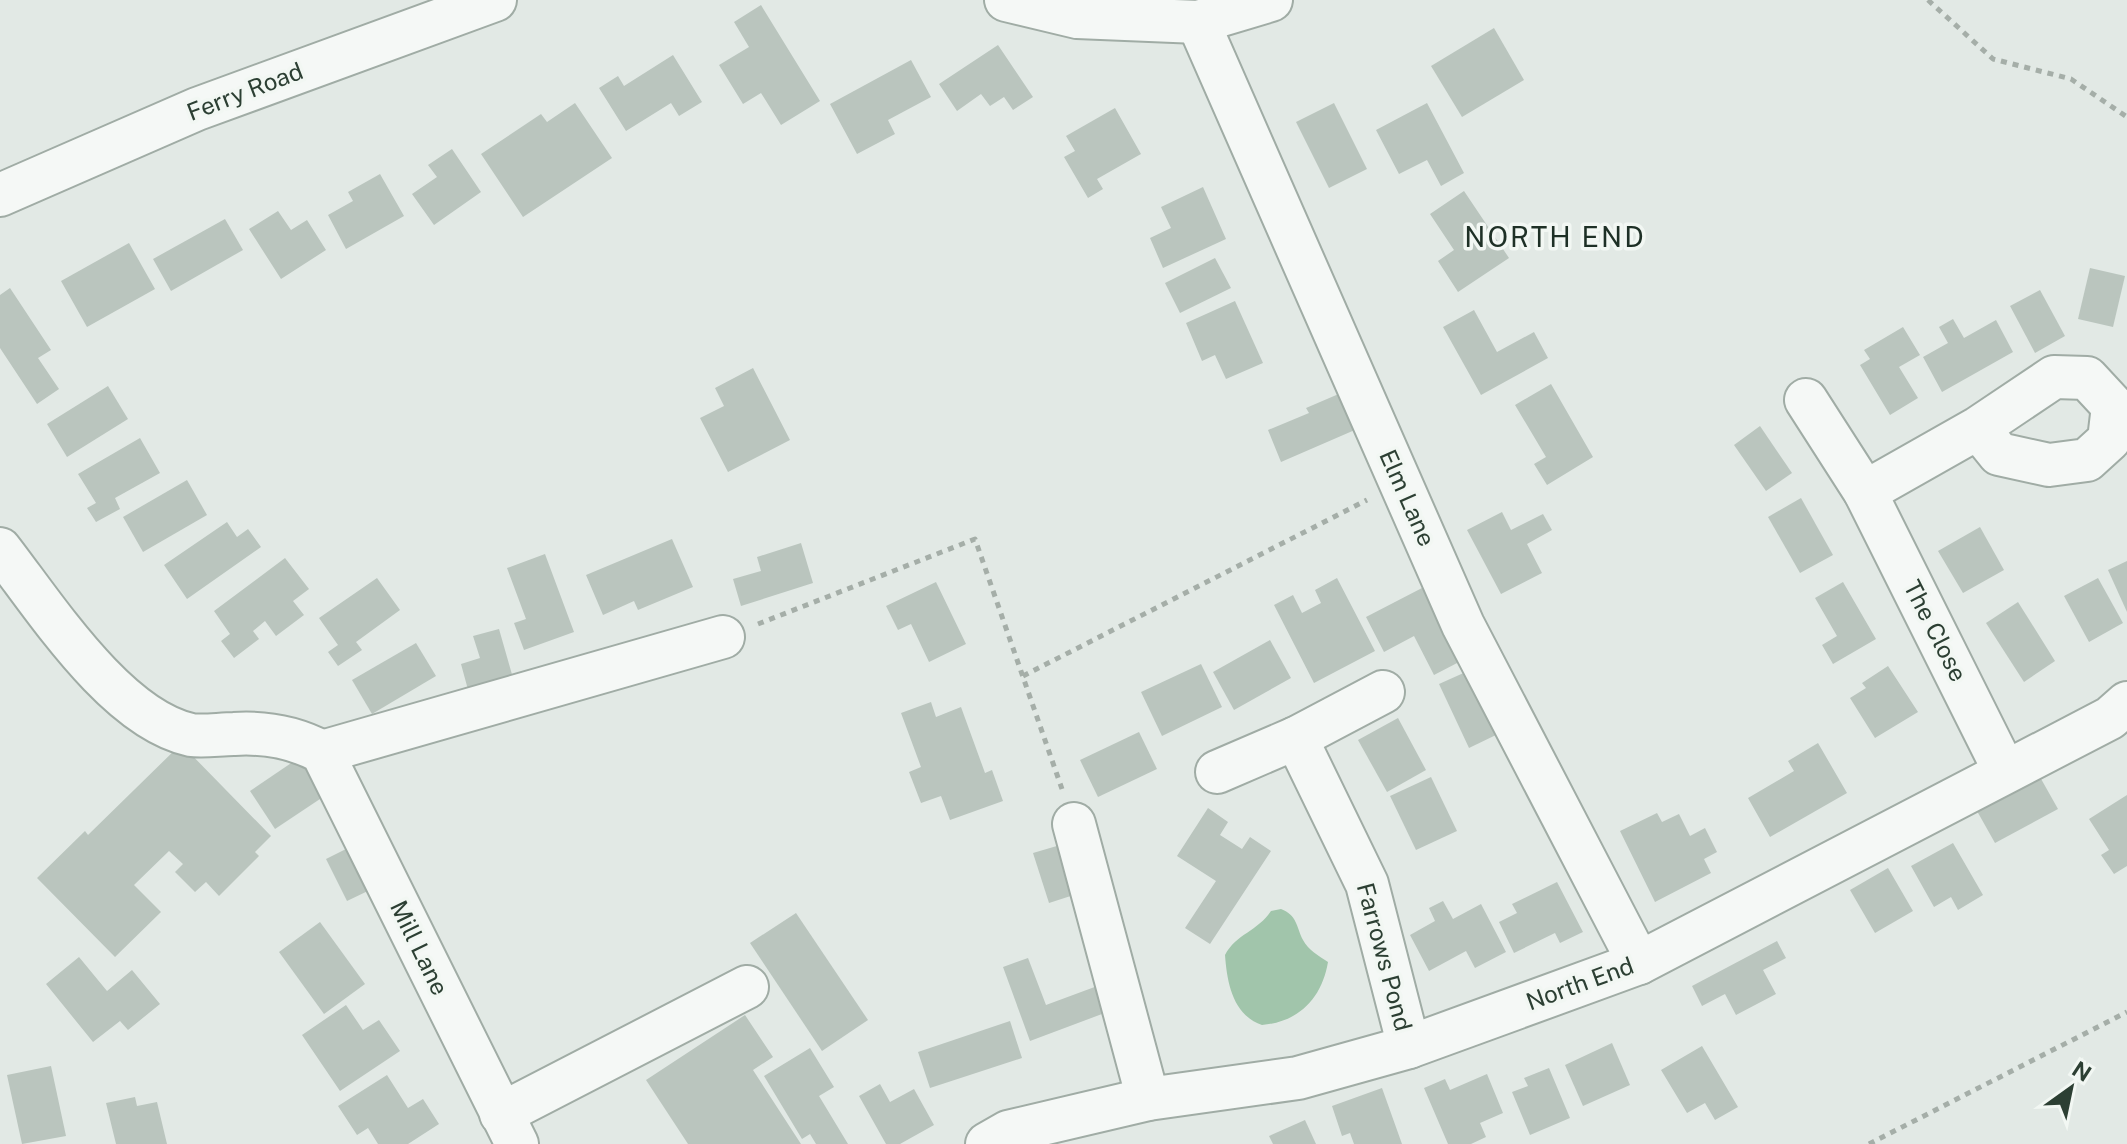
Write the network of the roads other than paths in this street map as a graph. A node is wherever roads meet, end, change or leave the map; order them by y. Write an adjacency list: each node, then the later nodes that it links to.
1 (495, 0): 5 (street, Ferry Road)
2 (1006, 0): 4 (street)
3 (1271, 0): 4 (street)
4 (1198, 22): 18 (street, Elm Lane)
5 (0, 195)
6 (1806, 400): 8 (street, The Close)
7 (1978, 428): 8 (street)
8 (1865, 492): 15 (street, The Close)
9 (0, 549): 14 (street)
10 (723, 637): 14 (street)
11 (1383, 692): 13 (street)
12 (2127, 703): 15 (street, North End)
13 (1296, 738): 16 (street); 20 (street, Farrows Pond)
14 (322, 752): 22 (street, Mill Lane)
15 (2004, 770): 18 (street, North End)
16 (1217, 772)
17 (1074, 824): 21 (street)
18 (1639, 963): 20 (street, North End)
19 (747, 987): 22 (street)
20 (1409, 1047): 21 (street, North End)
21 (1148, 1099): 23 (street, North End)
22 (509, 1129)
23 (987, 1144)

